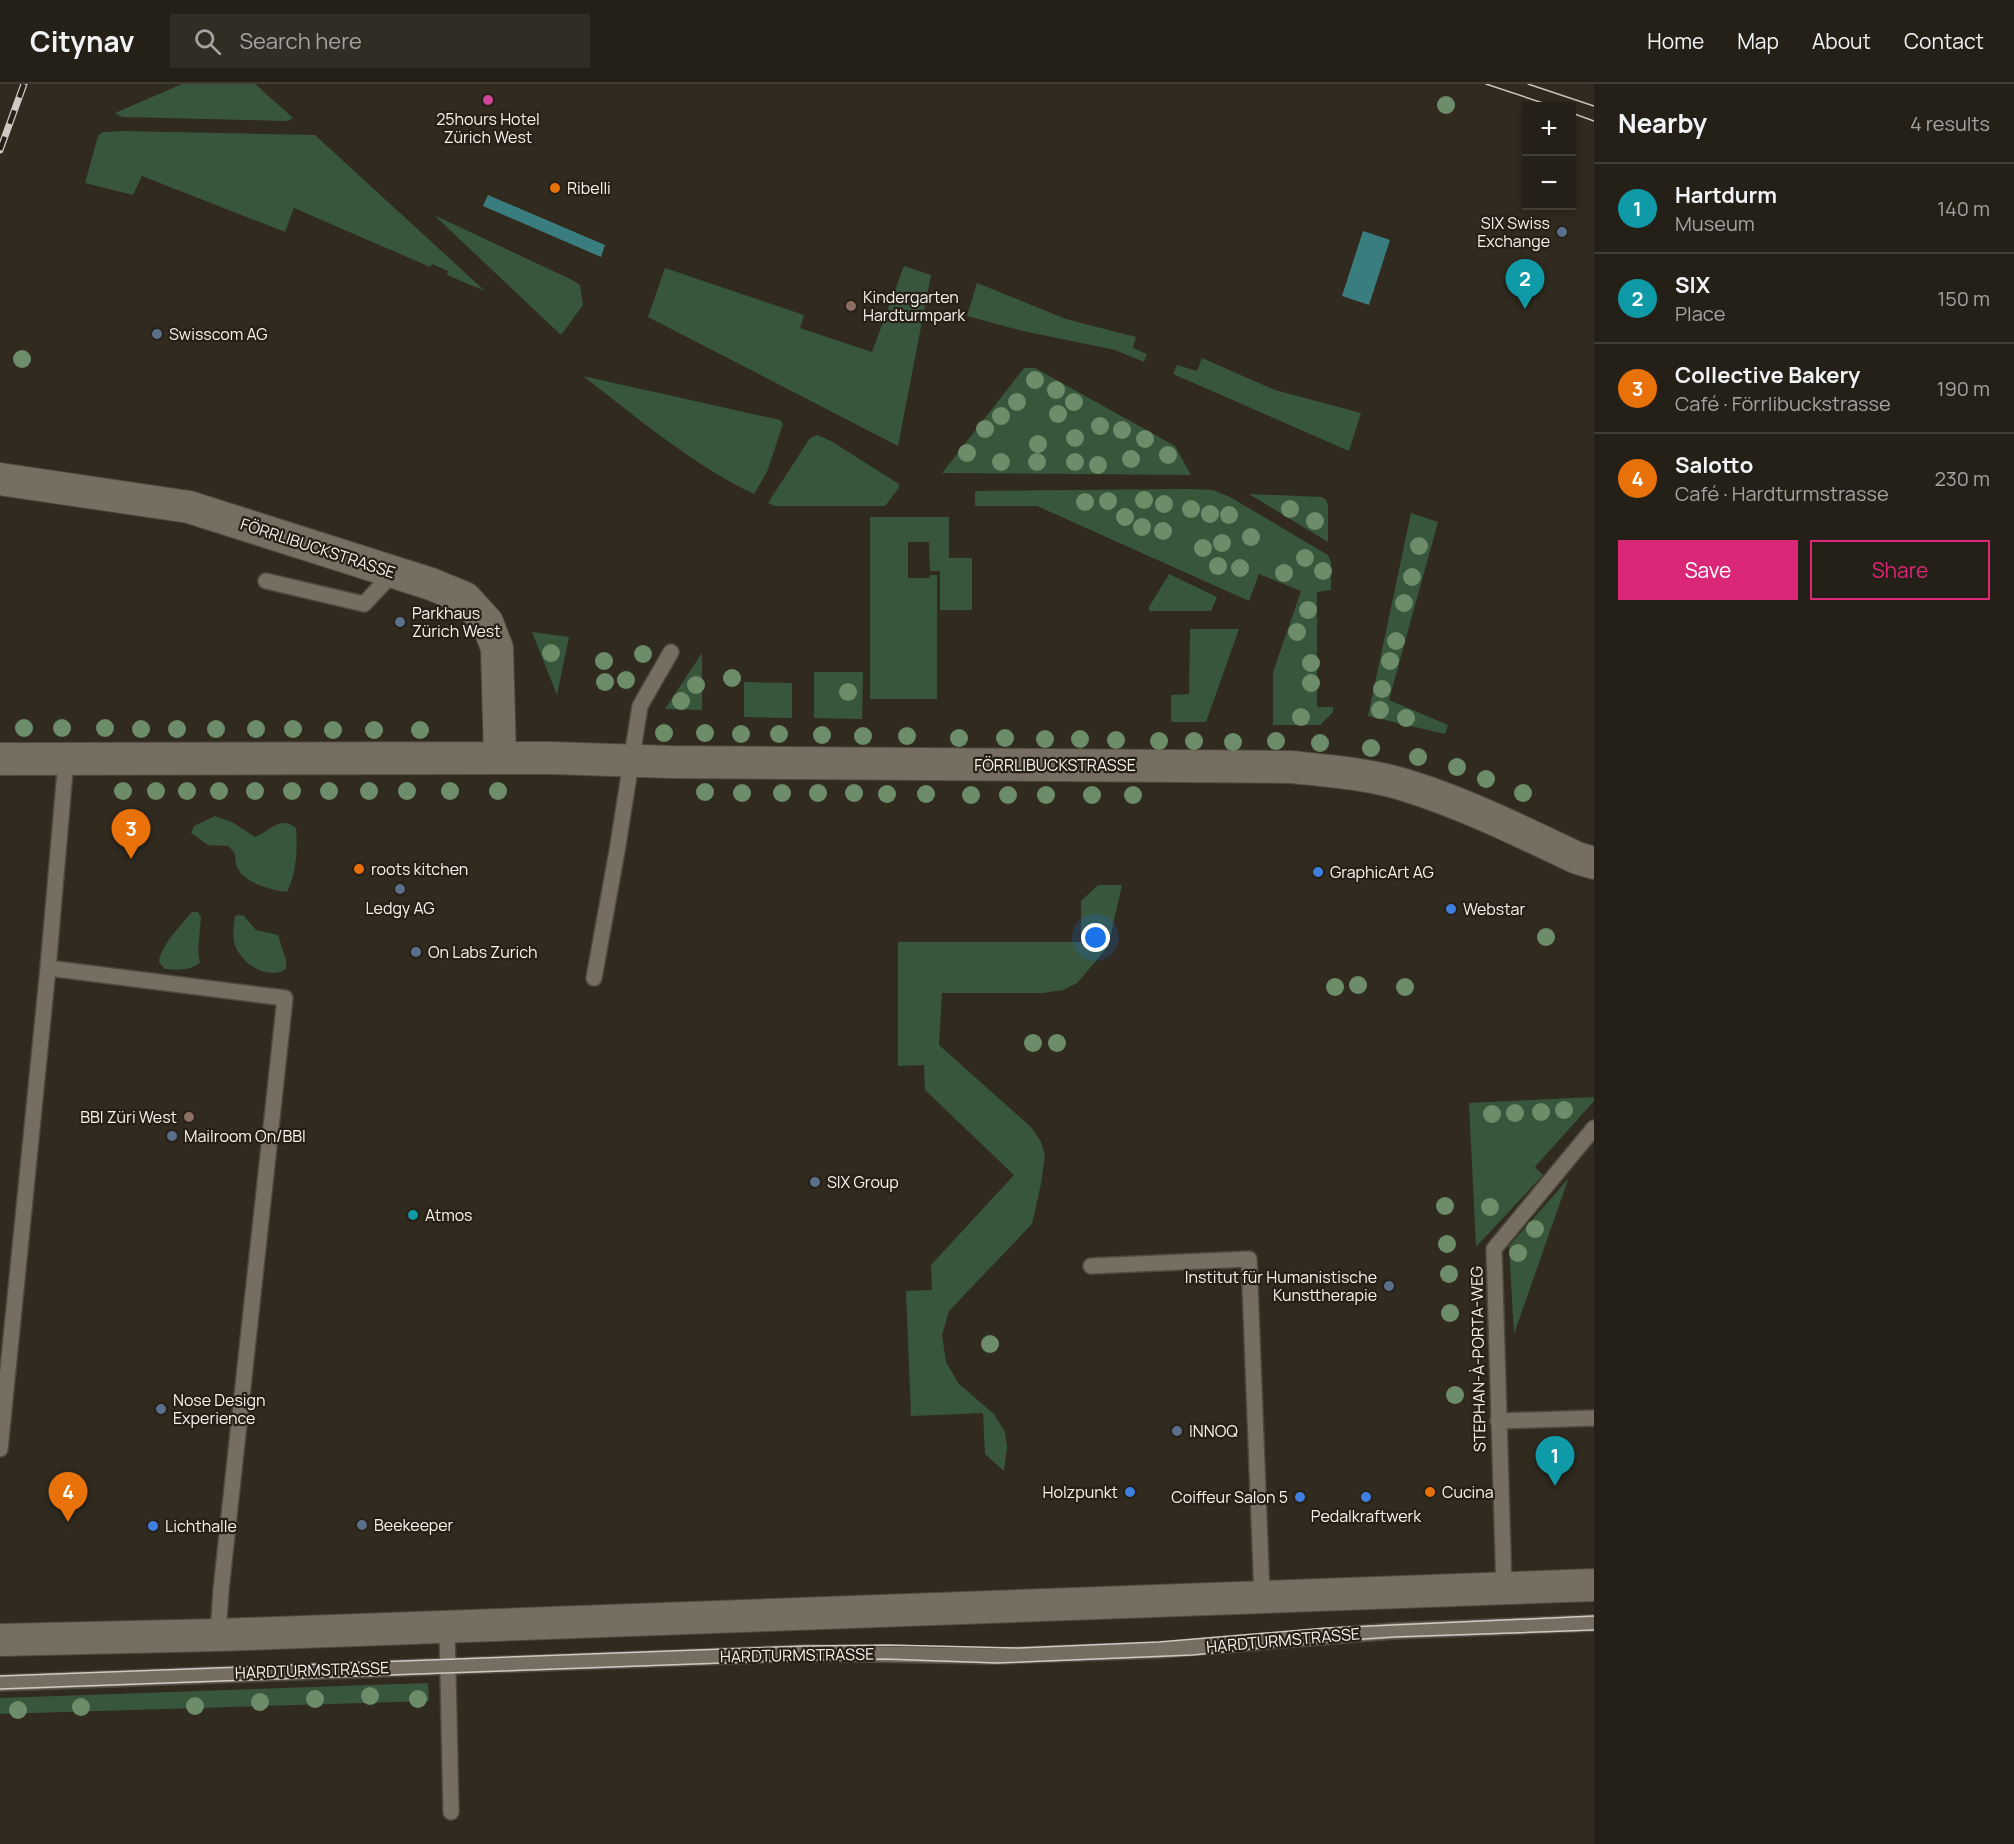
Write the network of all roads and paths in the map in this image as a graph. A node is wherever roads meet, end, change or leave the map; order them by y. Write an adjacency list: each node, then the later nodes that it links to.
1 (0, 479): 2 (street, FÖRRLIBUCKSTRASSE)
2 (394, 572): 3 (lane); 5 (street, FÖRRLIBUCKSTRASSE)
3 (266, 581)
4 (671, 652): 8 (lane)
5 (500, 758): 7 (street, FÖRRLIBUCKSTRASSE); 8 (street, FÖRRLIBUCKSTRASSE)
6 (0, 759): 7 (street, FÖRRLIBUCKSTRASSE)
7 (66, 760): 10 (lane)
8 (632, 761): 9 (street, FÖRRLIBUCKSTRASSE); 11 (lane)
9 (1594, 863)
10 (48, 968): 16 (lane); 22 (lane)
11 (594, 978)
12 (1594, 1128): 15 (lane, STEPHAN-À-PORTA-WEG)
13 (1091, 1266): 19 (lane)
14 (1594, 1418): 15 (lane)
15 (1498, 1421): 18 (lane, STEPHAN-À-PORTA-WEG)
16 (0, 1449)
17 (1594, 1585): 18 (street)
18 (1503, 1588): 19 (street)
19 (1262, 1596): 21 (street)
20 (1594, 1623): 24 (lane, HARDTURMSTRASSE)
21 (447, 1627): 22 (street); 24 (lane)
22 (218, 1635): 23 (street)
23 (0, 1640)
24 (448, 1665): 25 (lane, HARDTURMSTRASSE); 26 (lane)
25 (0, 1683)
26 (451, 1812)

